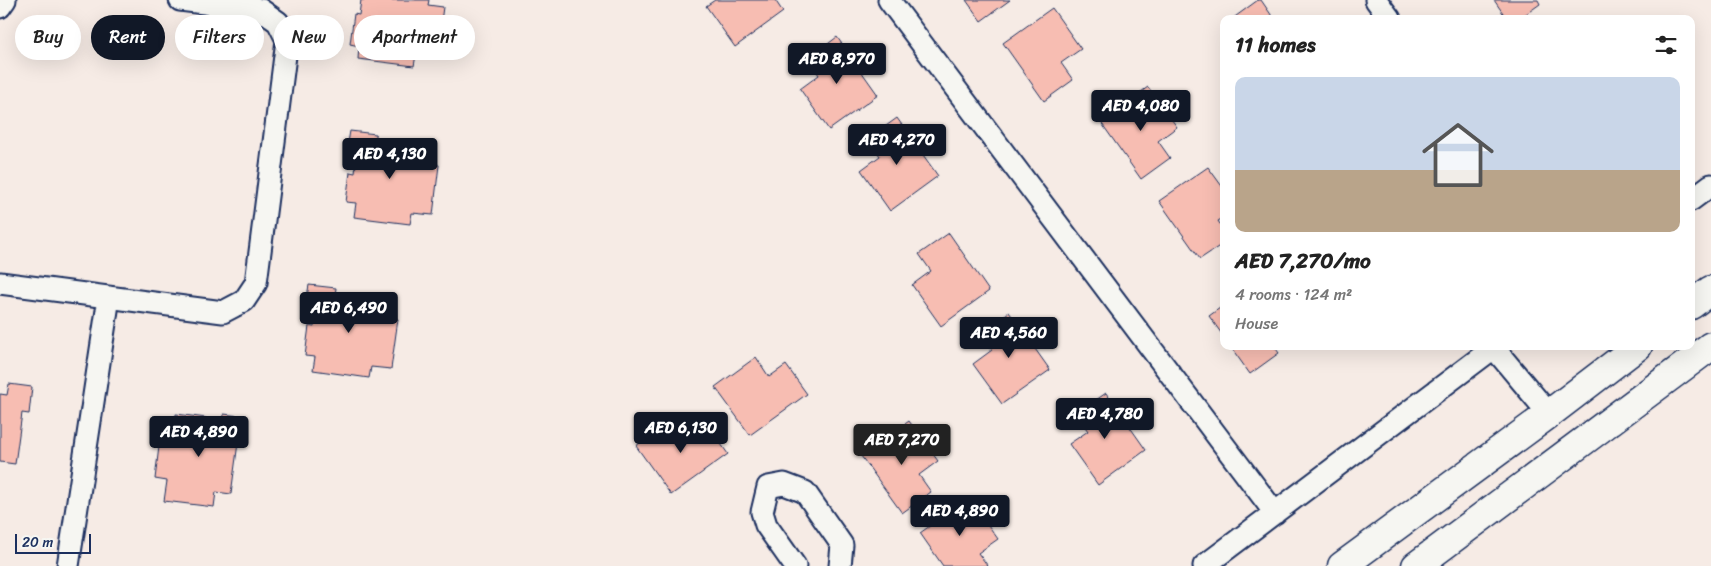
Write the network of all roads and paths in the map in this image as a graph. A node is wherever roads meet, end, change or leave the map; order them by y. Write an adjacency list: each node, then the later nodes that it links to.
1 (5, 0): 5 (street)
2 (180, 0): 11 (street)
3 (889, 0): 18 (street)
4 (1376, 0): 6 (street)
5 (0, 6)
6 (1387, 15)
7 (1711, 185): 8 (street)
8 (1695, 197)
9 (0, 283): 11 (street)
10 (1711, 290): 12 (main road)
11 (109, 297): 19 (street)
12 (1695, 302)
13 (1711, 346): 24 (main road)
14 (1491, 350): 18 (street)
15 (1497, 350): 17 (street)
16 (1633, 350): 17 (main road)
17 (1549, 414): 23 (main road)
18 (1275, 513): 22 (street)
19 (68, 566)
20 (795, 566): 21 (street)
21 (840, 566)
22 (1204, 566)
23 (1342, 566)
24 (1416, 566)

